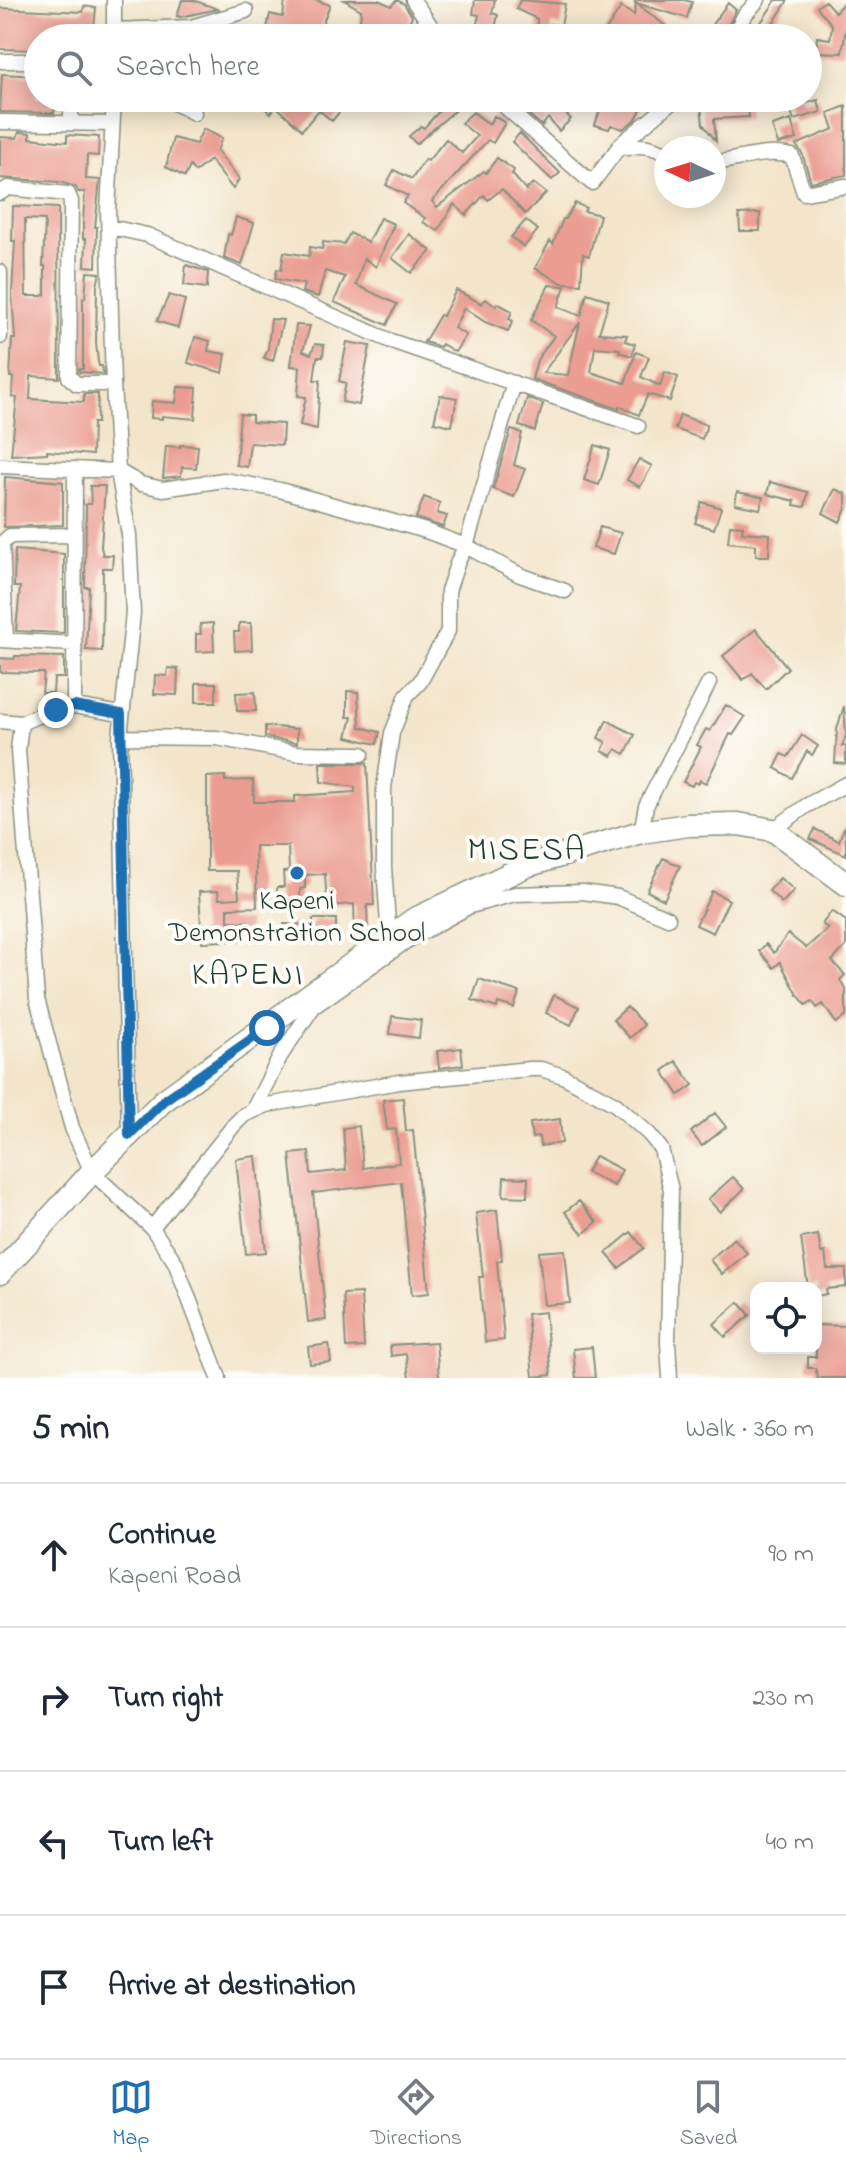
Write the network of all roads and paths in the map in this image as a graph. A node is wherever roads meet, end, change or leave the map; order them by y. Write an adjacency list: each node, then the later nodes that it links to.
1 (114, 0): 5 (street)
2 (413, 0): 7 (street)
3 (758, 0): 8 (street)
4 (246, 11): 6 (street)
5 (114, 24)
6 (201, 24)
7 (429, 24)
8 (740, 24)
9 (0, 61): 10 (street)
10 (24, 61)
11 (71, 112): 16 (street)
12 (113, 112): 17 (street)
13 (511, 112): 18 (street)
14 (660, 112): 18 (street)
15 (0, 122): 16 (street)
16 (71, 123): 17 (street)
17 (112, 124): 23 (street)
18 (622, 143): 19 (street)
19 (654, 148)
20 (726, 160): 21 (street)
21 (846, 186)
22 (0, 193): 28 (street)
23 (110, 227): 27 (street); 28 (street)
24 (0, 272): 25 (street)
25 (0, 302): 26 (street)
26 (0, 337)
27 (514, 383): 29 (street); 34 (street)
28 (113, 384): 32 (street)
29 (638, 426)
30 (0, 466): 31 (street)
31 (75, 469): 32 (street); 33 (street)
32 (118, 471): 34 (street); 40 (street)
33 (73, 535): 36 (street); 37 (street)
34 (466, 546): 35 (street); 50 (street)
35 (565, 591)
36 (3, 640): 37 (street)
37 (74, 644): 39 (street)
38 (709, 683): 47 (street)
39 (74, 706): 40 (street); 42 (street)
40 (121, 714): 43 (street)
41 (0, 721): 42 (street)
42 (21, 723): 53 (street)
43 (120, 737): 44 (street); 52 (street)
44 (362, 754)
45 (846, 784): 46 (street)
46 (773, 830): 47 (main road); 48 (main road)
47 (641, 832): 50 (main road)
48 (846, 884)
49 (668, 918): 51 (street)
50 (389, 938): 52 (main road)
51 (253, 1110): 54 (street); 57 (street)
52 (129, 1135): 53 (main road)
53 (92, 1172): 54 (street); 55 (main road)
54 (152, 1228): 56 (street)
55 (0, 1273)
56 (219, 1378)
57 (670, 1378)

